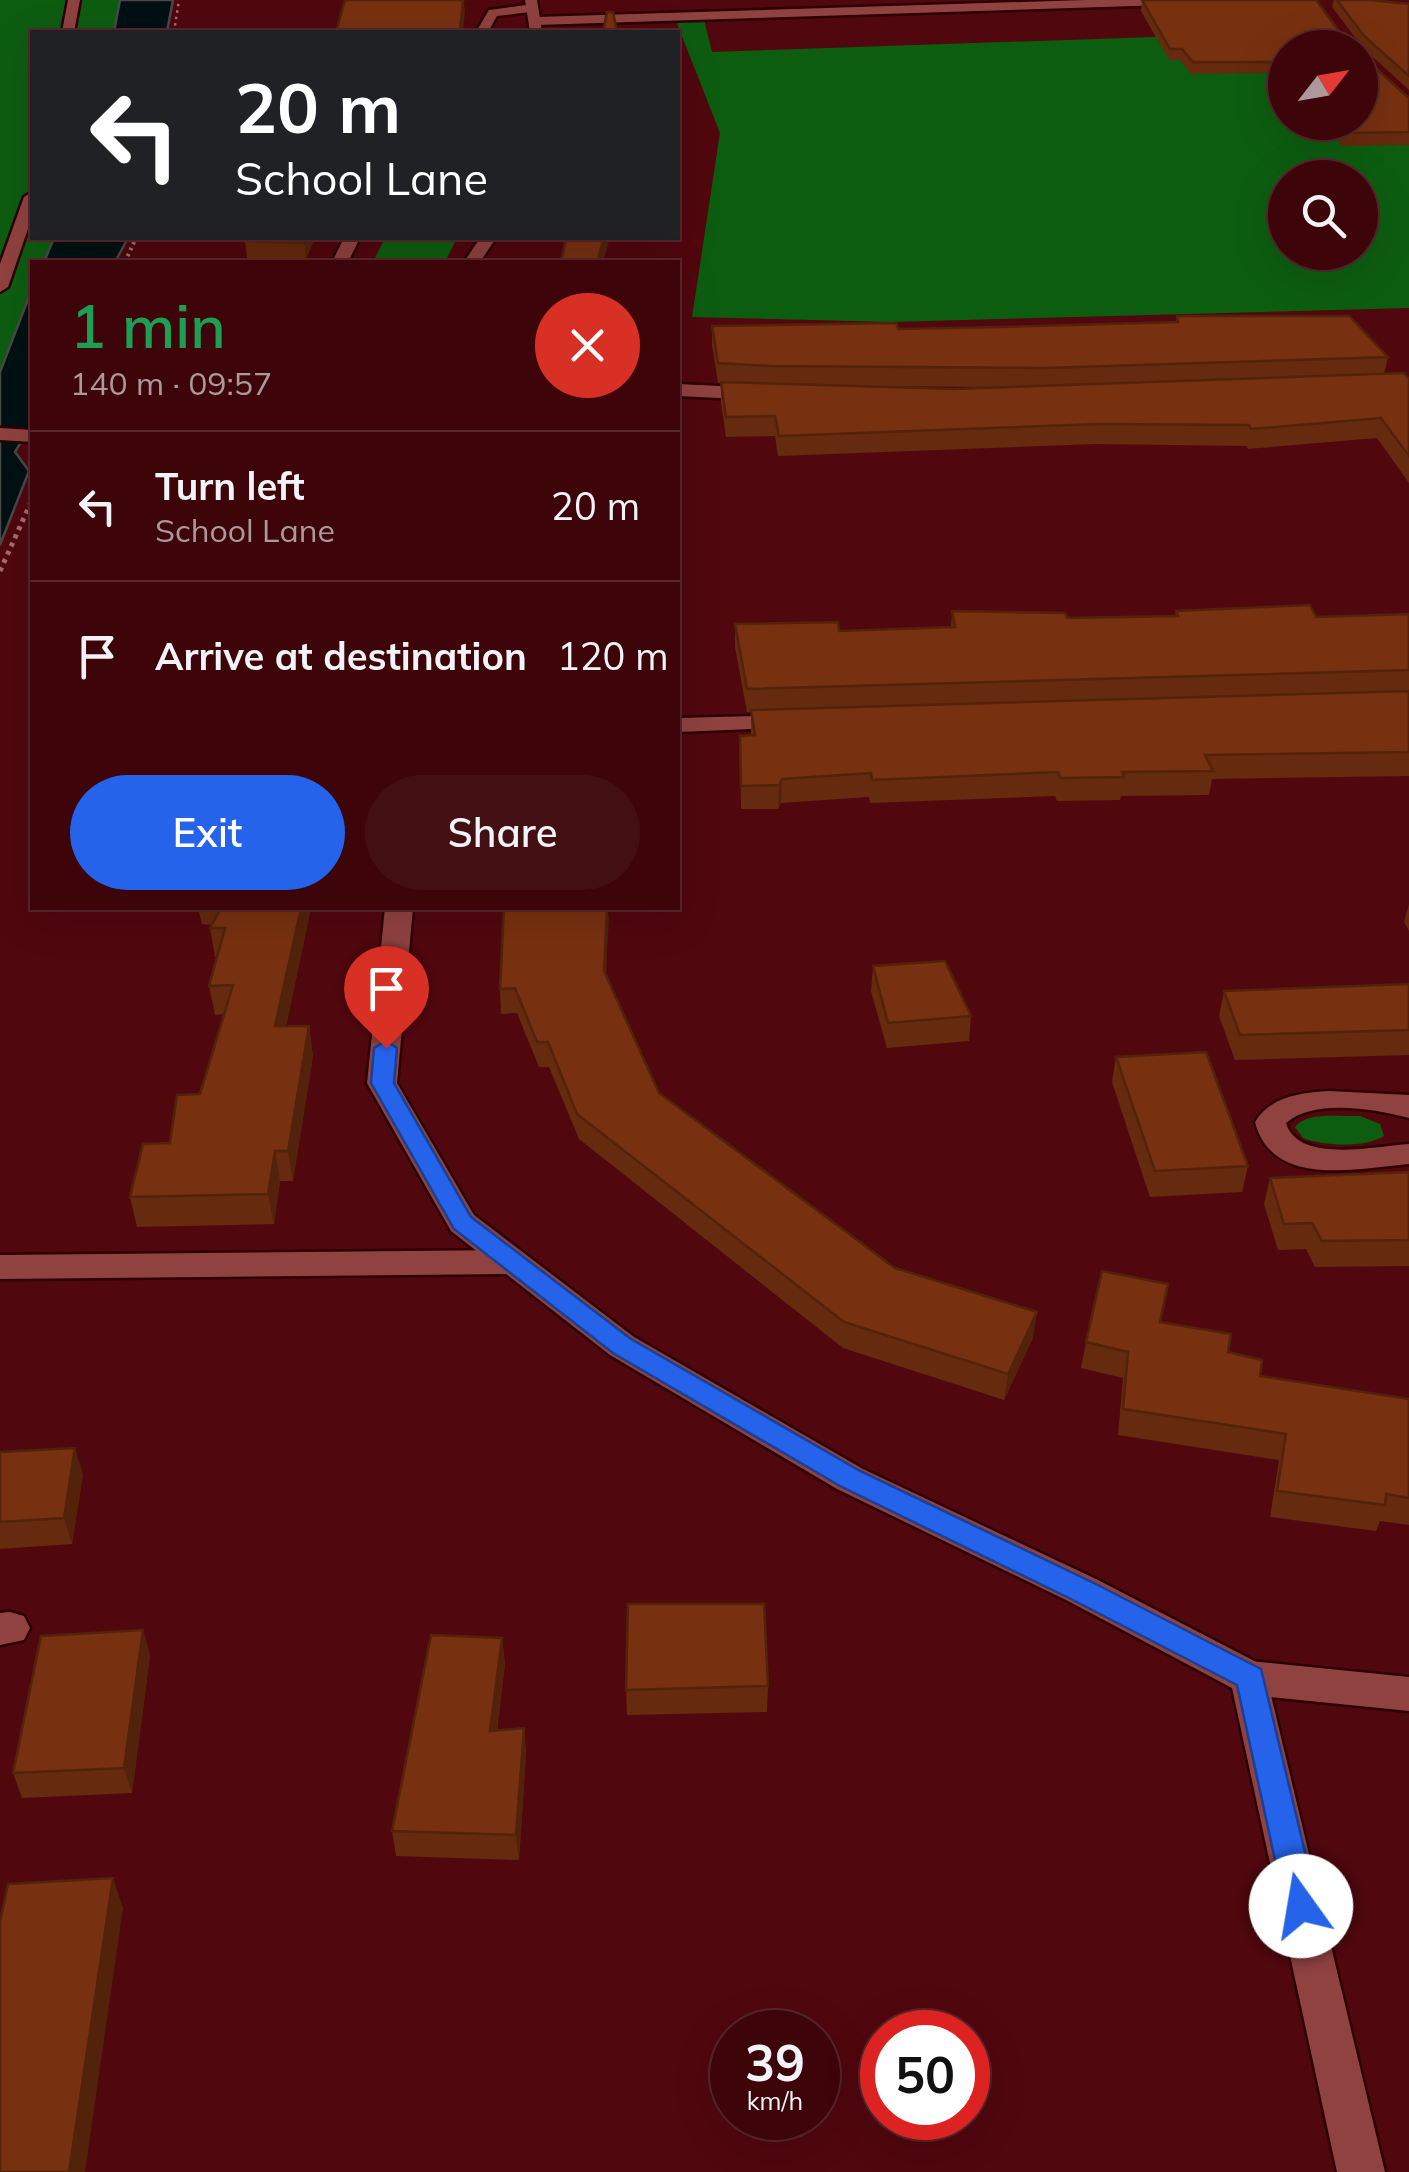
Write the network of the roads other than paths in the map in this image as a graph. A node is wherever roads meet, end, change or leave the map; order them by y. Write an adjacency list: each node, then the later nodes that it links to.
1 (74, 0): 4 (street)
2 (1198, 0): 3 (street)
3 (534, 16): 5 (street)
4 (68, 30)
5 (483, 30)
6 (30, 202): 7 (street)
7 (0, 287)
8 (680, 390): 9 (street)
9 (778, 395)
10 (0, 434): 11 (street)
11 (30, 436)
12 (816, 721): 13 (street)
13 (680, 725)
14 (399, 910): 17 (street)
15 (1409, 1108): 16 (street)
16 (1409, 1154)
17 (513, 1262): 18 (street); 19 (street)
18 (0, 1267)
19 (1250, 1678): 20 (street); 21 (street)
20 (1409, 1694)
21 (1361, 2172)

